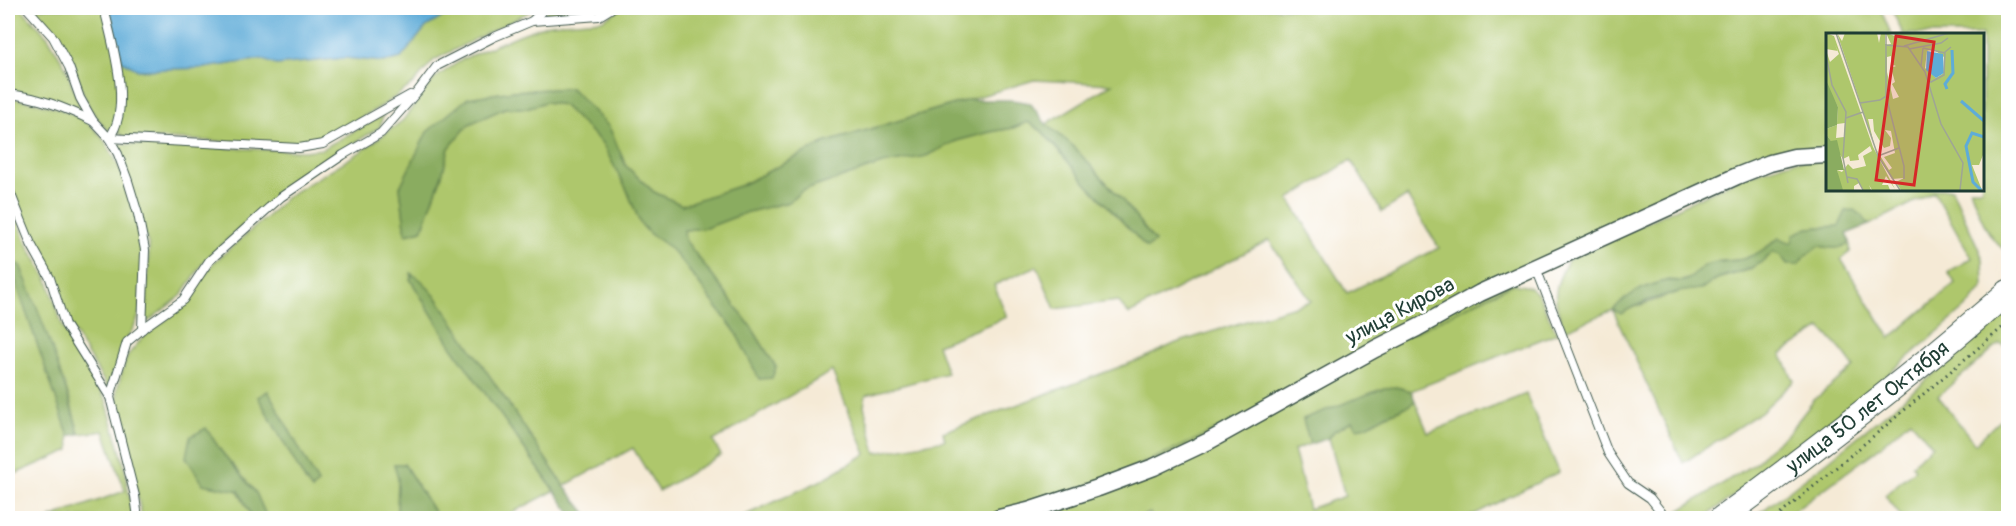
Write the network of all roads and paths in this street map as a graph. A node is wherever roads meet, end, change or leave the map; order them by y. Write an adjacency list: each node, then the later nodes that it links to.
1 (27, 8): 8 (lane)
2 (104, 8): 9 (lane)
3 (545, 8): 5 (lane)
4 (612, 8): 5 (lane)
5 (532, 21): 6 (lane)
6 (418, 91): 9 (lane); 15 (lane)
7 (8, 94): 8 (lane)
8 (93, 121): 9 (lane)
9 (109, 138): 15 (lane)
10 (1826, 154): 12 (street, улица Кирова)
11 (8, 187): 16 (lane)
12 (1536, 268): 18 (street, улица Кирова); 19 (lane)
13 (2008, 292): 20 (main road, улица 50 лет Октября)
14 (2008, 323): 21 (path)
15 (142, 329): 16 (lane)
16 (110, 397): 17 (lane)
17 (138, 519)
18 (999, 519)
19 (1666, 519)
20 (1722, 519)
21 (1776, 519)

